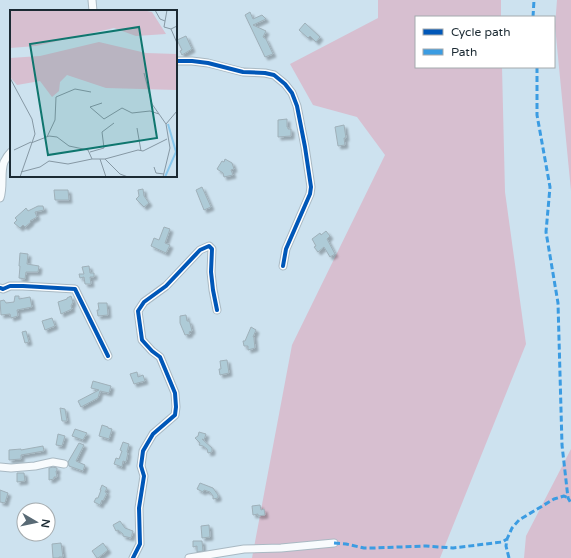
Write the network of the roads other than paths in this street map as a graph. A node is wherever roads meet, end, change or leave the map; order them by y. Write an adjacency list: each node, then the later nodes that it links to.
1 (92, 0): 2 (street)
2 (94, 10)
3 (177, 61): 6 (street)
4 (10, 154): 5 (street)
5 (0, 198)
6 (283, 266)
7 (0, 288): 9 (street)
8 (217, 310): 13 (street)
9 (108, 356)
10 (64, 464): 11 (street)
11 (0, 467)
12 (334, 543): 14 (street)
13 (133, 558)
14 (189, 558)

